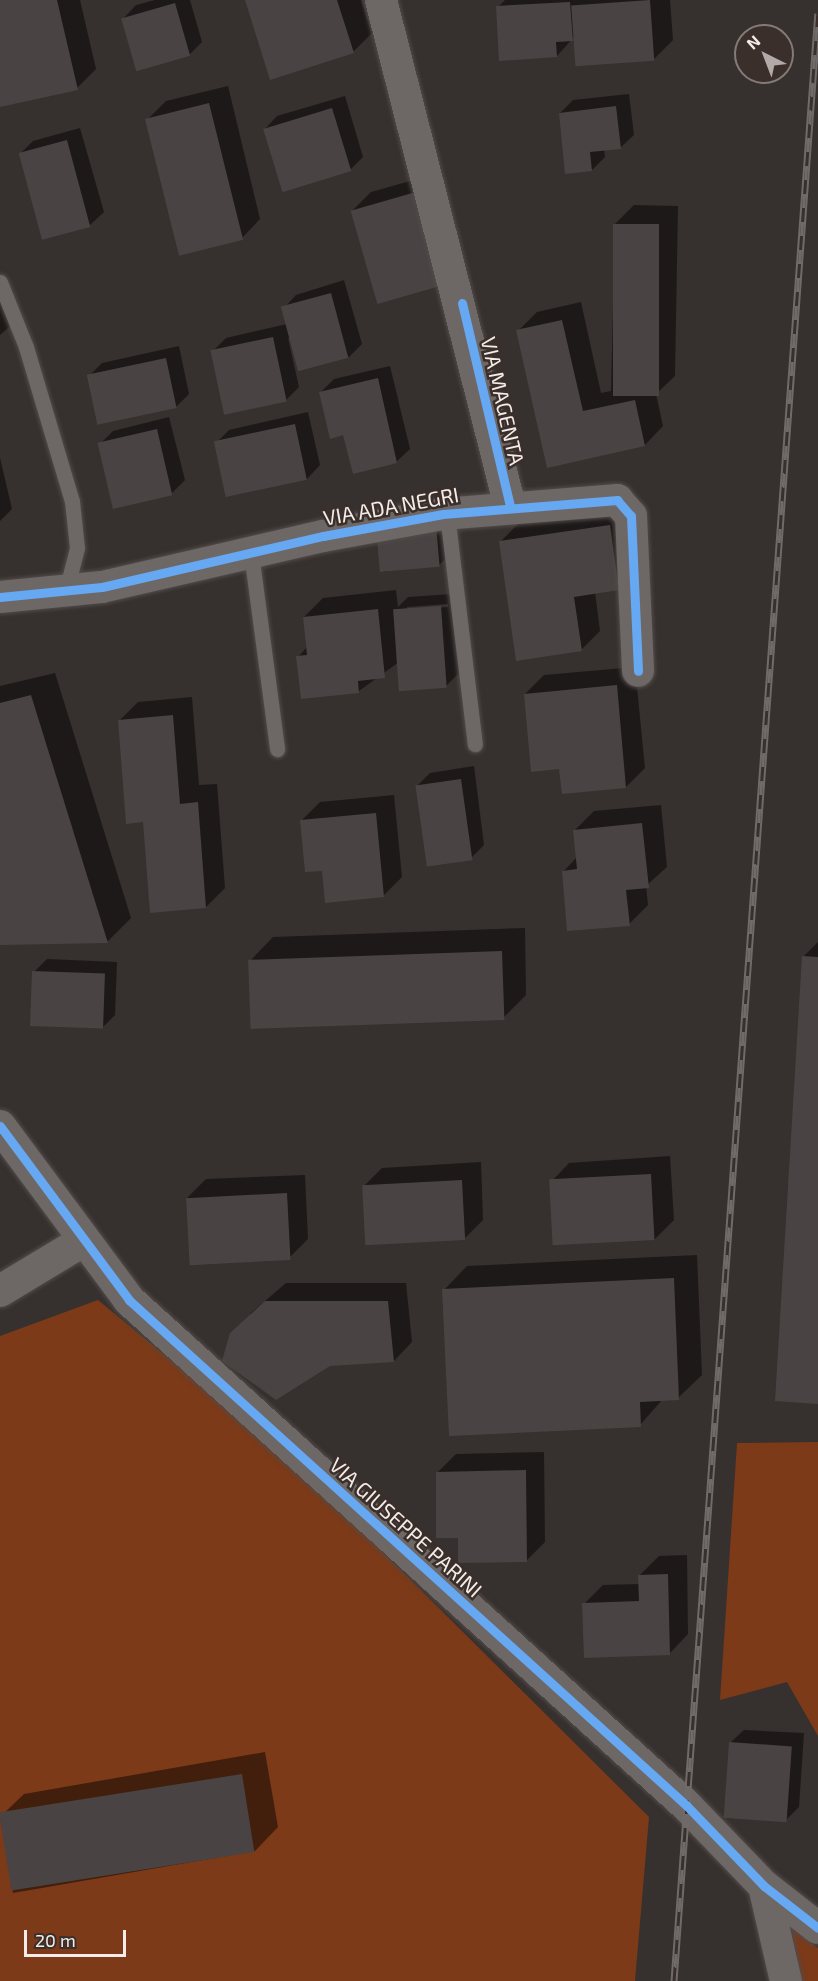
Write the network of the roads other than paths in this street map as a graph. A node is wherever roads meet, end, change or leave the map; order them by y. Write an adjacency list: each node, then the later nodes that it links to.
1 (381, 0): 3 (street, VIA MAGENTA)
2 (0, 282): 6 (lane)
3 (510, 506): 4 (street, VIA ADA NEGRI); 8 (street, VIA ADA NEGRI)
4 (447, 514): 5 (street, VIA ADA NEGRI); 9 (lane, VIA ADA NEGRI)
5 (251, 553): 6 (street, VIA ADA NEGRI); 10 (lane)
6 (66, 591): 7 (street, VIA ADA NEGRI)
7 (0, 597)
8 (638, 671)
9 (475, 744)
10 (277, 749)
11 (0, 1126): 12 (street, VIA GIUSEPPE PARINI)
12 (83, 1241): 13 (street); 14 (street, VIA GIUSEPPE PARINI)
13 (0, 1291)
14 (764, 1887): 15 (street, VIA GIUSEPPE PARINI); 16 (street)
15 (818, 1928)
16 (786, 1981)

